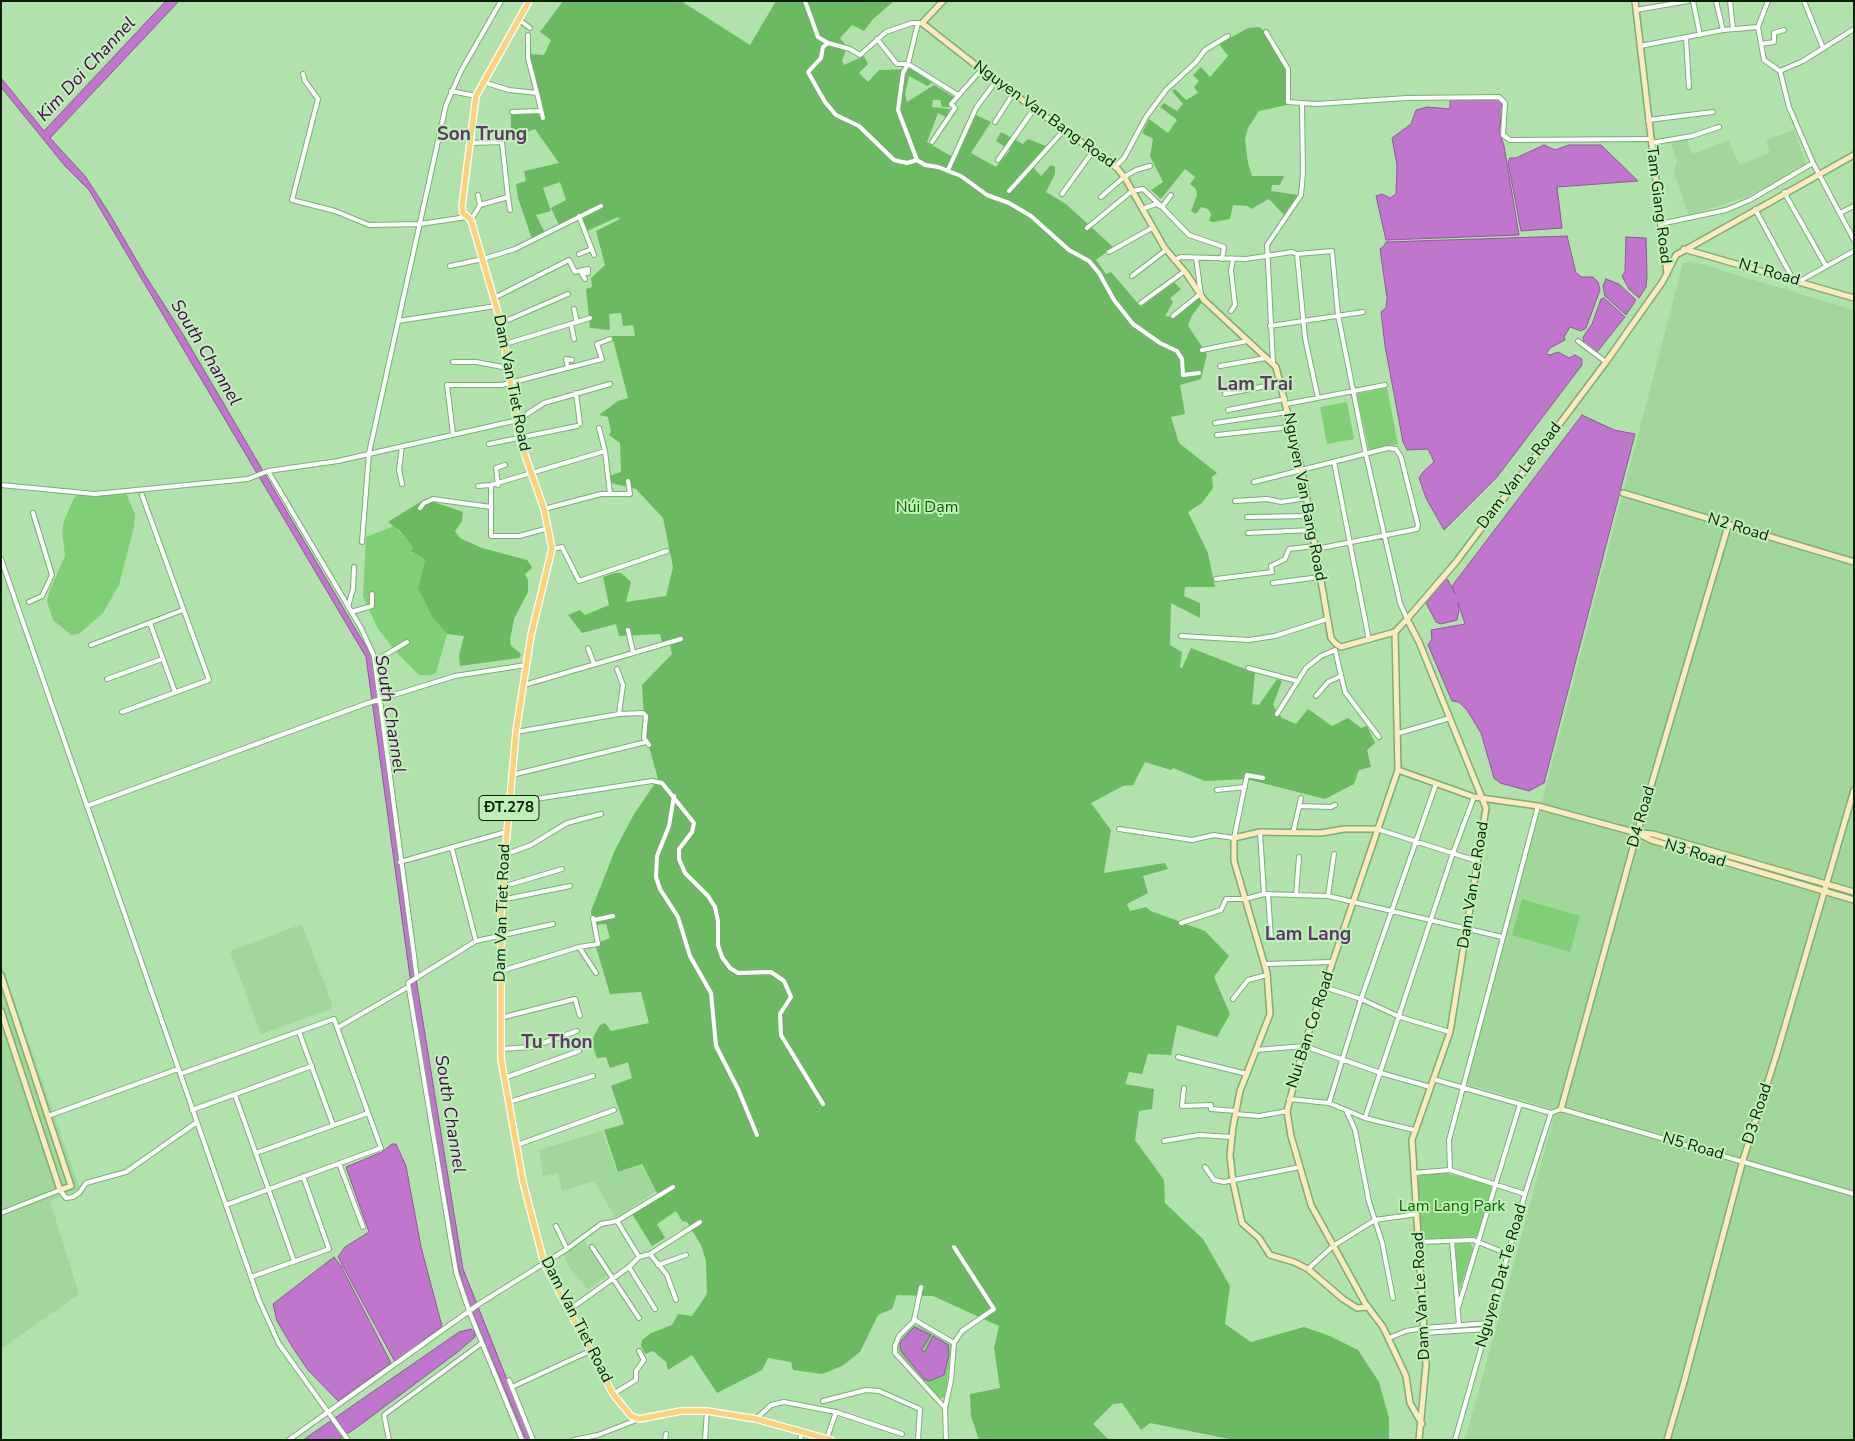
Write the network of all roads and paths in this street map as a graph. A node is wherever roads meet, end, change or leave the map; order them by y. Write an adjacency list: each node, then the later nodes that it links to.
1 (501, 1): 39 (street)
2 (529, 1): 14 (main road, Dam Van Tiet Road / ĐT.278)
3 (805, 1): 28 (street)
4 (943, 1): 15 (street)
5 (1635, 1): 13 (street, Tam Giang Road)
6 (1688, 1): 12 (street)
7 (1693, 1): 24 (street)
8 (1716, 1): 20 (street)
9 (1730, 1): 18 (street)
10 (1768, 1): 16 (street)
11 (1804, 1): 31 (street)
12 (1676, 2): 13 (street)
13 (1636, 10): 30 (street, Tam Giang Road)
14 (518, 19): 17 (street); 37 (main road, Dam Van Tiet Road / ĐT.278)
15 (920, 23): 27 (street); 32 (street); 33 (street, Nguyen Van Bang Road)
16 (1758, 27): 18 (street); 29 (street)
17 (530, 28)
18 (1733, 29): 20 (street)
19 (1854, 29): 31 (street)
20 (1723, 30): 24 (street)
21 (1784, 30): 29 (street)
22 (1266, 32): 44 (street)
23 (528, 35): 40 (street)
24 (1700, 35): 26 (street)
25 (1228, 36): 62 (street)
26 (1686, 38): 30 (street); 38 (street)
27 (877, 39): 28 (street); 32 (street)
28 (828, 43): 59 (street)
29 (1762, 44): 34 (street)
30 (1640, 46): 50 (street, Tam Giang Road)
31 (1823, 48): 34 (street)
32 (908, 64): 42 (street); 59 (street)
33 (981, 70): 36 (street, Nguyen Van Bang Road); 42 (street)
34 (1780, 71): 61 (street)
35 (303, 74): 85 (street)
36 (996, 81): 41 (street, Nguyen Van Bang Road); 64 (street)
37 (483, 82): 40 (street); 43 (main road, Dam Van Tiet Road / ĐT.278)
38 (1689, 87)
39 (451, 91): 43 (street); 85 (street)
40 (537, 93): 46 (street)
41 (1014, 94): 45 (street, Nguyen Van Bang Road); 51 (street)
42 (958, 95): 55 (street)
43 (476, 96): 56 (main road, Dam Van Tiet Road / ĐT.278)
44 (1302, 105): 54 (street); 98 (street)
45 (1034, 109): 53 (street, Nguyen Van Bang Road); 60 (street)
46 (541, 111): 47 (street); 49 (street)
47 (512, 112)
48 (1713, 112): 50 (street)
49 (543, 118)
50 (1648, 120): 54 (street, Tam Giang Road)
51 (995, 122)
52 (1719, 127): 54 (street)
53 (1064, 130): 57 (street, Nguyen Van Bang Road); 67 (street)
54 (1650, 141): 86 (street, Tam Giang Road)
55 (932, 142)
56 (471, 143): 73 (street); 84 (main road, Dam Van Tiet Road / ĐT.278)
57 (1093, 151): 62 (street, Nguyen Van Bang Road); 70 (street)
58 (1854, 155): 65 (street, Tam Giang Road)
59 (917, 160): 64 (street)
60 (998, 160)
61 (1813, 164): 65 (street); 86 (street)
62 (1115, 166): 66 (street, Nguyen Van Bang Road)
63 (1150, 166): 66 (street)
64 (948, 170): 143 (street)
65 (1818, 174): 69 (street, Tam Giang Road); 82 (street)
66 (1124, 177): 68 (street, Nguyen Van Bang Road); 74 (street)
67 (1009, 191)
68 (1132, 191): 78 (street); 79 (street, Nguyen Van Bang Road); 87 (street)
69 (1784, 192): 80 (street, Tam Giang Road); 105 (street)
70 (1062, 194)
71 (478, 195): 75 (street)
72 (1172, 195): 78 (street)
73 (508, 196): 75 (street); 81 (street)
74 (1101, 197)
75 (480, 205): 84 (street)
76 (601, 206): 83 (street)
77 (1854, 206): 82 (street)
78 (1162, 207): 79 (street); 100 (street)
79 (1142, 209): 88 (street, Nguyen Van Bang Road)
80 (1755, 209): 90 (street, Tam Giang Road); 110 (street)
81 (510, 210)
82 (1840, 213): 89 (street)
83 (579, 216): 91 (street); 101 (street)
84 (469, 218): 85 (street); 101 (main road, Dam Van Tiet Road / ĐT.278)
85 (420, 224): 124 (street)
86 (1660, 224): 107 (street, Tam Giang Road)
87 (1087, 228)
88 (1152, 228): 92 (street, Nguyen Van Bang Road); 94 (street)
89 (1854, 240)
90 (1684, 248): 107 (street, Tam Giang Road); 110 (street, N1 Road)
91 (592, 249): 95 (street); 97 (street)
92 (1166, 250): 103 (street, Nguyen Van Bang Road); 108 (street)
93 (1854, 251): 105 (street)
94 (1109, 252)
95 (579, 254)
96 (1297, 254): 98 (street); 120 (street); 123 (street)
97 (594, 255)
98 (1267, 257): 102 (street); 128 (street)
99 (1196, 258): 100 (street); 103 (street); 112 (street)
100 (1222, 258): 102 (street)
101 (484, 259): 104 (street); 113 (main road, Dam Van Tiet Road / ĐT.278)
102 (1233, 259): 118 (street)
103 (1174, 260): 106 (street, Nguyen Van Bang Road)
104 (450, 266)
105 (1826, 266): 110 (street)
106 (1185, 271): 112 (street, Nguyen Van Bang Road); 115 (street)
107 (1667, 274): 138 (street, Dam Van Le Road)
108 (1132, 276)
109 (585, 279): 113 (street)
110 (1796, 281): 114 (street, N1 Road)
111 (568, 294): 126 (street)
112 (1201, 294): 121 (street); 131 (street, Nguyen Van Bang Road)
113 (494, 298): 116 (main road, Dam Van Tiet Road / ĐT.278)
114 (1854, 298)
115 (1141, 303)
116 (496, 306): 124 (street); 126 (main road, Dam Van Tiet Road / ĐT.278)
117 (574, 309): 125 (street)
118 (1232, 311)
119 (1363, 312): 120 (street)
120 (1338, 315): 123 (street); 148 (street)
121 (1173, 316)
122 (590, 318): 125 (street)
123 (1304, 320): 128 (street); 151 (street)
124 (398, 321): 165 (street)
125 (576, 322): 127 (street)
126 (502, 323): 133 (main road, Dam Van Tiet Road / ĐT.278)
127 (571, 324): 129 (street); 133 (street)
128 (1270, 326): 139 (street)
129 (574, 338)
130 (610, 339): 142 (street)
131 (1247, 341): 134 (street); 135 (street, Nguyen Van Bang Road)
132 (1578, 341): 138 (street)
133 (505, 344): 141 (main road, Dam Van Tiet Road / ĐT.278)
134 (1202, 350)
135 (1268, 358): 139 (street, Nguyen Van Bang Road); 140 (street)
136 (572, 360): 142 (street)
137 (453, 362): 141 (street)
138 (1606, 362): 212 (street, Dam Van Le Road)
139 (1273, 364): 144 (street, Nguyen Van Bang Road)
140 (1220, 366)
141 (508, 368): 145 (main road, Dam Van Tiet Road / ĐT.278)
142 (568, 368): 145 (street)
143 (1199, 373)
144 (1281, 383): 150 (street); 152 (street, Nguyen Van Bang Road)
145 (510, 384): 155 (main road, Dam Van Tiet Road / ĐT.278); 159 (street)
146 (610, 384): 149 (street)
147 (1385, 385): 148 (street)
148 (1354, 392): 151 (street); 166 (street)
149 (576, 393): 155 (street); 161 (street)
150 (1225, 394)
151 (1318, 398): 152 (street)
152 (1285, 401): 153 (street); 154 (street, Nguyen Van Bang Road)
153 (1228, 410)
154 (1288, 412): 156 (street); 157 (street, Nguyen Van Bang Road)
155 (518, 420): 159 (street); 161 (main road, Dam Van Tiet Road / ĐT.278)
156 (1215, 423)
157 (1291, 427): 160 (street); 170 (street, Nguyen Van Bang Road)
158 (599, 428): 164 (street)
159 (453, 434): 163 (street)
160 (1216, 434)
161 (519, 438): 162 (street); 171 (main road, Dam Van Tiet Road / ĐT.278)
162 (489, 444)
163 (402, 446): 165 (street); 174 (street)
164 (605, 450): 171 (street); 180 (street)
165 (369, 453): 169 (street); 195 (street)
166 (1366, 454): 167 (street); 194 (street); 194 (street)
167 (1334, 462): 170 (street); 196 (street)
168 (505, 465): 177 (street)
169 (268, 471): 175 (street); 208 (street)
170 (1302, 472): 173 (street); 182 (street, Nguyen Van Bang Road)
171 (530, 473): 177 (street); 186 (main road, Dam Van Tiet Road / ĐT.278)
172 (628, 481): 180 (street)
173 (1254, 482)
174 (402, 484)
175 (1, 485)
176 (491, 485): 177 (street); 178 (street); 184 (street)
177 (498, 485)
178 (478, 486)
179 (1623, 493): 190 (street, N2 Road)
180 (610, 494): 186 (street)
181 (142, 495): 209 (street)
182 (1306, 498): 183 (street); 188 (street, Nguyen Van Bang Road)
183 (1235, 501)
184 (491, 507): 185 (street); 191 (street)
185 (420, 508)
186 (544, 509): 191 (main road, Dam Van Tiet Road / ĐT.278)
187 (33, 513): 207 (street)
188 (1310, 516): 189 (street); 192 (street, Nguyen Van Bang Road)
189 (1247, 517)
190 (1728, 526): 201 (street, N2 Road); 267 (street, D4 Road)
191 (549, 528): 197 (main road, Dam Van Tiet Road / ĐT.278)
192 (1312, 530): 193 (street); 198 (street, Nguyen Van Bang Road)
193 (1248, 533)
194 (1385, 537): 196 (street); 212 (street)
195 (362, 542)
196 (1350, 543): 198 (street); 218 (street)
197 (552, 548): 199 (street); 228 (main road, Dam Van Tiet Road / ĐT.278)
198 (1315, 548): 203 (street, Nguyen Van Bang Road); 204 (street)
199 (667, 551)
200 (1, 559): 258 (street)
201 (1854, 562)
202 (354, 567): 208 (street)
203 (1320, 577): 205 (street); 211 (street, Nguyen Van Bang Road)
204 (1216, 579)
205 (1274, 582)
206 (372, 594): 210 (street)
207 (29, 602)
208 (348, 607): 210 (street)
209 (184, 610): 213 (street); 235 (street)
210 (351, 612): 226 (street)
211 (1327, 619): 216 (street); 221 (street, Nguyen Van Bang Road)
212 (1407, 619): 215 (street); 241 (street, Dam Van Le Road)
213 (150, 623): 220 (street); 225 (street)
214 (628, 630): 224 (street)
215 (1395, 632): 218 (street); 243 (street, Nui Ban Co Road)
216 (1181, 636)
217 (681, 639): 224 (street)
218 (1369, 640): 221 (street)
219 (407, 642): 226 (street)
220 (91, 644)
221 (1342, 647): 223 (street)
222 (588, 648): 227 (street)
223 (1335, 650): 231 (street); 233 (street)
224 (633, 652): 227 (street)
225 (162, 659): 232 (street); 235 (street)
226 (375, 661): 237 (street)
227 (594, 664): 234 (street)
228 (527, 665): 234 (main road, Dam Van Tiet Road / ĐT.278); 237 (street)
229 (1248, 668): 233 (street)
230 (617, 670): 239 (street)
231 (1341, 676): 236 (street); 244 (street)
232 (107, 679)
233 (1297, 681): 240 (street)
234 (524, 685): 242 (main road, Dam Van Tiet Road / ĐT.278)
235 (175, 692): 238 (street)
236 (1316, 696)
237 (380, 699): 258 (street); 276 (street)
238 (122, 712)
239 (619, 714): 242 (street); 246 (street)
240 (1277, 714)
241 (1450, 718): 243 (street); 255 (street, Dam Van Le Road)
242 (516, 732): 246 (main road, Dam Van Tiet Road / ĐT.278)
243 (1399, 734): 245 (street, Nui Ban Co Road)
244 (1378, 737)
245 (1398, 770): 248 (street); 263 (street, Nui Ban Co Road)
246 (512, 775): 256 (main road, Dam Van Tiet Road / ĐT.278)
247 (1263, 778): 249 (street)
248 (1436, 784): 253 (street); 269 (street)
249 (1245, 787): 250 (street); 268 (street)
250 (1217, 790)
251 (1854, 790): 278 (street, D3 Road)
252 (674, 796): 256 (street); 340 (street); 355 (street)
253 (1474, 797): 255 (street); 271 (street)
254 (1301, 798): 259 (street)
255 (1484, 799): 260 (street); 275 (street, Dam Van Le Road)
256 (510, 803): 264 (main road, Dam Van Tiet Road / ĐT.278)
257 (1335, 805): 259 (street)
258 (87, 806): 327 (street)
259 (1299, 806): 266 (street)
260 (1538, 806): 267 (street); 297 (street)
261 (601, 814): 273 (street)
262 (1119, 829): 268 (street)
263 (1376, 829): 266 (street); 269 (street); 288 (street, Nui Ban Co Road)
264 (506, 832): 270 (street); 273 (main road, Dam Van Tiet Road / ĐT.278)
265 (1260, 832): 266 (street); 268 (street); 283 (street)
266 (1294, 833)
267 (1637, 833): 278 (street, N3 Road); 281 (street, N3 Road); 342 (street, D4 Road)
268 (1234, 838): 286 (street)
269 (1416, 841): 271 (street); 290 (street)
270 (452, 849): 276 (street); 299 (street)
271 (1453, 853): 275 (street); 292 (street)
272 (1334, 854): 285 (street)
273 (504, 855): 280 (main road, Dam Van Tiet Road / ĐT.278)
274 (1299, 857): 284 (street)
275 (1477, 861): 295 (street, Dam Van Le Road)
276 (400, 862): 307 (street)
277 (562, 869): 280 (street)
278 (1826, 884): 281 (street, D3 Road); 282 (street, N3 Road)
279 (570, 886): 287 (street)
280 (502, 887): 287 (main road, Dam Van Tiet Road / ĐT.278)
281 (1823, 892): 289 (street, N3 Road); 360 (street, D3 Road)
282 (1854, 892)
283 (1266, 894): 284 (street); 286 (street); 298 (street)
284 (1296, 895): 285 (street)
285 (1328, 896): 288 (street)
286 (1245, 899): 293 (street); 302 (street)
287 (501, 900): 296 (main road, Dam Van Tiet Road / ĐT.278)
288 (1352, 900): 290 (street); 301 (street, Nui Ban Co Road)
289 (1854, 900)
290 (1391, 911): 292 (street); 311 (street)
291 (614, 916): 300 (street)
292 (1430, 922): 295 (street); 314 (street)
293 (1182, 923)
294 (553, 924): 296 (street)
295 (1466, 930): 297 (street); 319 (street, Dam Van Le Road)
296 (501, 934): 299 (street); 303 (main road, Dam Van Tiet Road / ĐT.278)
297 (1502, 937): 334 (street)
298 (1271, 938)
299 (476, 941): 307 (street)
300 (579, 947): 303 (street); 304 (street)
301 (1333, 962): 302 (street); 309 (street, Nui Ban Co Road)
302 (1265, 964): 306 (street)
303 (501, 971): 315 (main road, Dam Van Tiet Road / ĐT.278)
304 (596, 972)
305 (1, 975): 350 (street)
306 (1267, 975): 310 (street); 322 (street)
307 (417, 978): 308 (street)
308 (408, 985): 316 (street); 407 (street)
309 (1324, 987): 311 (street); 320 (street, Nui Ban Co Road)
310 (1233, 999)
311 (1361, 999): 314 (street); 325 (street)
312 (1, 1012): 371 (street)
313 (580, 1016): 315 (street)
314 (1400, 1017): 319 (street); 328 (street)
315 (500, 1018): 321 (main road, Dam Van Tiet Road / ĐT.278)
316 (337, 1028): 318 (street); 347 (street)
317 (577, 1031): 321 (street)
318 (299, 1032): 326 (street); 327 (street)
319 (1450, 1032): 332 (street, Dam Van Le Road)
320 (1304, 1046): 322 (street); 325 (street); 337 (street, Nui Ban Co Road)
321 (501, 1049): 331 (main road, Dam Van Tiet Road / ĐT.278)
322 (1256, 1050): 329 (street)
323 (579, 1051): 331 (street)
324 (1178, 1057): 329 (street)
325 (1342, 1060): 328 (street); 339 (street)
326 (312, 1066): 336 (street); 353 (street)
327 (179, 1071): 343 (street); 350 (street)
328 (1381, 1073): 333 (street); 351 (street)
329 (1247, 1074): 348 (street)
330 (593, 1076): 338 (street)
331 (504, 1078): 338 (main road, Dam Van Tiet Road / ĐT.278)
332 (1433, 1078): 333 (street, Dam Van Le Road); 334 (street)
333 (1430, 1087): 354 (street, Dam Van Le Road)
334 (1463, 1087): 341 (street); 364 (street)
335 (1184, 1088): 348 (street)
336 (235, 1094): 343 (street); 359 (street)
337 (1289, 1099): 339 (street); 345 (street, Nui Ban Co Road)
338 (509, 1102): 358 (main road, Dam Van Tiet Road / ĐT.278)
339 (1329, 1103): 346 (street)
340 (823, 1104)
341 (1520, 1104): 349 (street); 368 (street)
342 (1562, 1109): 349 (street); 360 (street, N5 Road)
343 (192, 1110): 352 (street)
344 (614, 1110): 358 (street)
345 (1287, 1111): 348 (street); 363 (street, Nui Ban Co Road)
346 (1347, 1112): 351 (street); 378 (street)
347 (368, 1113): 353 (street); 361 (street)
348 (1236, 1113): 356 (street)
349 (1551, 1113): 372 (street, Nguyen Dat Te Road)
350 (48, 1116): 371 (street)
351 (1365, 1118): 354 (street)
352 (196, 1122): 371 (street); 374 (street)
353 (333, 1126): 359 (street)
354 (1414, 1130): 365 (street, Dam Van Le Road)
355 (757, 1135)
356 (1232, 1137): 357 (street); 367 (street)
357 (1164, 1141)
358 (517, 1145): 394 (main road, Dam Van Tiet Road / ĐT.278)
359 (256, 1153): 370 (street)
360 (1743, 1160): 373 (street, N5 Road); 449 (street, D3 Road)
361 (339, 1163): 366 (street); 381 (street)
362 (1205, 1167): 367 (street)
363 (1300, 1167): 367 (street); 385 (street, Nui Ban Co Road)
364 (1450, 1170): 365 (street); 368 (street)
365 (1413, 1173): 376 (street, Dam Van Le Road)
366 (303, 1176): 370 (street); 393 (street)
367 (1232, 1180): 397 (street)
368 (1496, 1185): 372 (street); 384 (street)
369 (673, 1187): 377 (street)
370 (268, 1189): 374 (street); 393 (street)
371 (60, 1190): 375 (street)
372 (1525, 1194): 390 (street, Nguyen Dat Te Road)
373 (1854, 1194)
374 (226, 1205): 398 (street)
375 (1, 1213)
376 (1417, 1214): 378 (street); 383 (street, Dam Van Le Road)
377 (617, 1220): 388 (street); 392 (street)
378 (1375, 1220): 385 (street); 401 (street)
379 (700, 1222): 389 (street)
380 (556, 1226): 388 (street)
381 (363, 1227)
382 (1452, 1241): 383 (street); 384 (street); 404 (street)
383 (1418, 1242): 413 (street, Dam Van Le Road)
384 (1477, 1243): 390 (street); 404 (street)
385 (1333, 1246): 397 (street); 403 (street, Nui Ban Co Road)
386 (592, 1247): 399 (street)
387 (954, 1247): 416 (street)
388 (567, 1249): 394 (street)
389 (650, 1254): 392 (street); 395 (street)
390 (1508, 1254): 410 (street, Nguyen Dat Te Road)
391 (686, 1255): 395 (street)
392 (639, 1257): 396 (street)
393 (294, 1261): 398 (street)
394 (544, 1263): 406 (main road, Dam Van Tiet Road / ĐT.278); 407 (street)
395 (658, 1265): 402 (street)
396 (629, 1267): 399 (street); 405 (street)
397 (1308, 1269): 403 (street)
398 (251, 1278): 426 (street)
399 (613, 1279): 406 (street); 408 (street)
400 (921, 1287): 409 (street)
401 (1393, 1298)
402 (676, 1300)
403 (1368, 1307): 414 (street, Nui Ban Co Road)
404 (1458, 1308): 411 (street)
405 (655, 1309)
406 (569, 1310): 418 (main road, Dam Van Tiet Road / ĐT.278)
407 (469, 1311): 415 (street); 426 (street)
408 (639, 1318)
409 (914, 1320): 416 (street); 423 (street)
410 (1489, 1323): 411 (street); 412 (street, Nguyen Dat Te Road)
411 (1459, 1325): 413 (street)
412 (1488, 1329): 413 (street); 448 (street, Nguyen Dat Te Road)
413 (1424, 1331): 414 (street); 429 (street, Dam Van Le Road)
414 (1388, 1338): 429 (street, Nui Ban Co Road)
415 (482, 1343): 437 (street); 438 (street)
416 (954, 1343): 423 (street)
417 (639, 1351): 421 (street)
418 (590, 1352): 420 (street); 421 (main road, Dam Van Tiet Road / ĐT.278)
419 (509, 1380): 420 (street)
420 (512, 1387): 439 (street)
421 (613, 1394): 427 (main road, Dam Van Tiet Road / ĐT.278)
422 (823, 1401): 445 (street)
423 (945, 1408): 446 (street)
424 (707, 1412): 427 (main road); 428 (main road); 443 (street)
425 (836, 1412): 428 (street); 433 (street); 434 (street)
426 (328, 1413): 435 (street); 436 (street)
427 (638, 1419): 431 (street)
428 (756, 1419): 430 (main road)
429 (1422, 1424): 447 (street, Dam Van Le Road)
430 (802, 1432): 434 (main road); 444 (street)
431 (598, 1434): 440 (street); 441 (street)
432 (666, 1434): 442 (street)
433 (902, 1434)
434 (829, 1439)
435 (289, 1440)
436 (348, 1440)
437 (389, 1440)
438 (522, 1440)
439 (533, 1440)
440 (574, 1440)
441 (599, 1440)
442 (665, 1440)
443 (705, 1440)
444 (800, 1440)
445 (918, 1440)
446 (946, 1440)
447 (1419, 1440)
448 (1455, 1440)
449 (1667, 1440)

